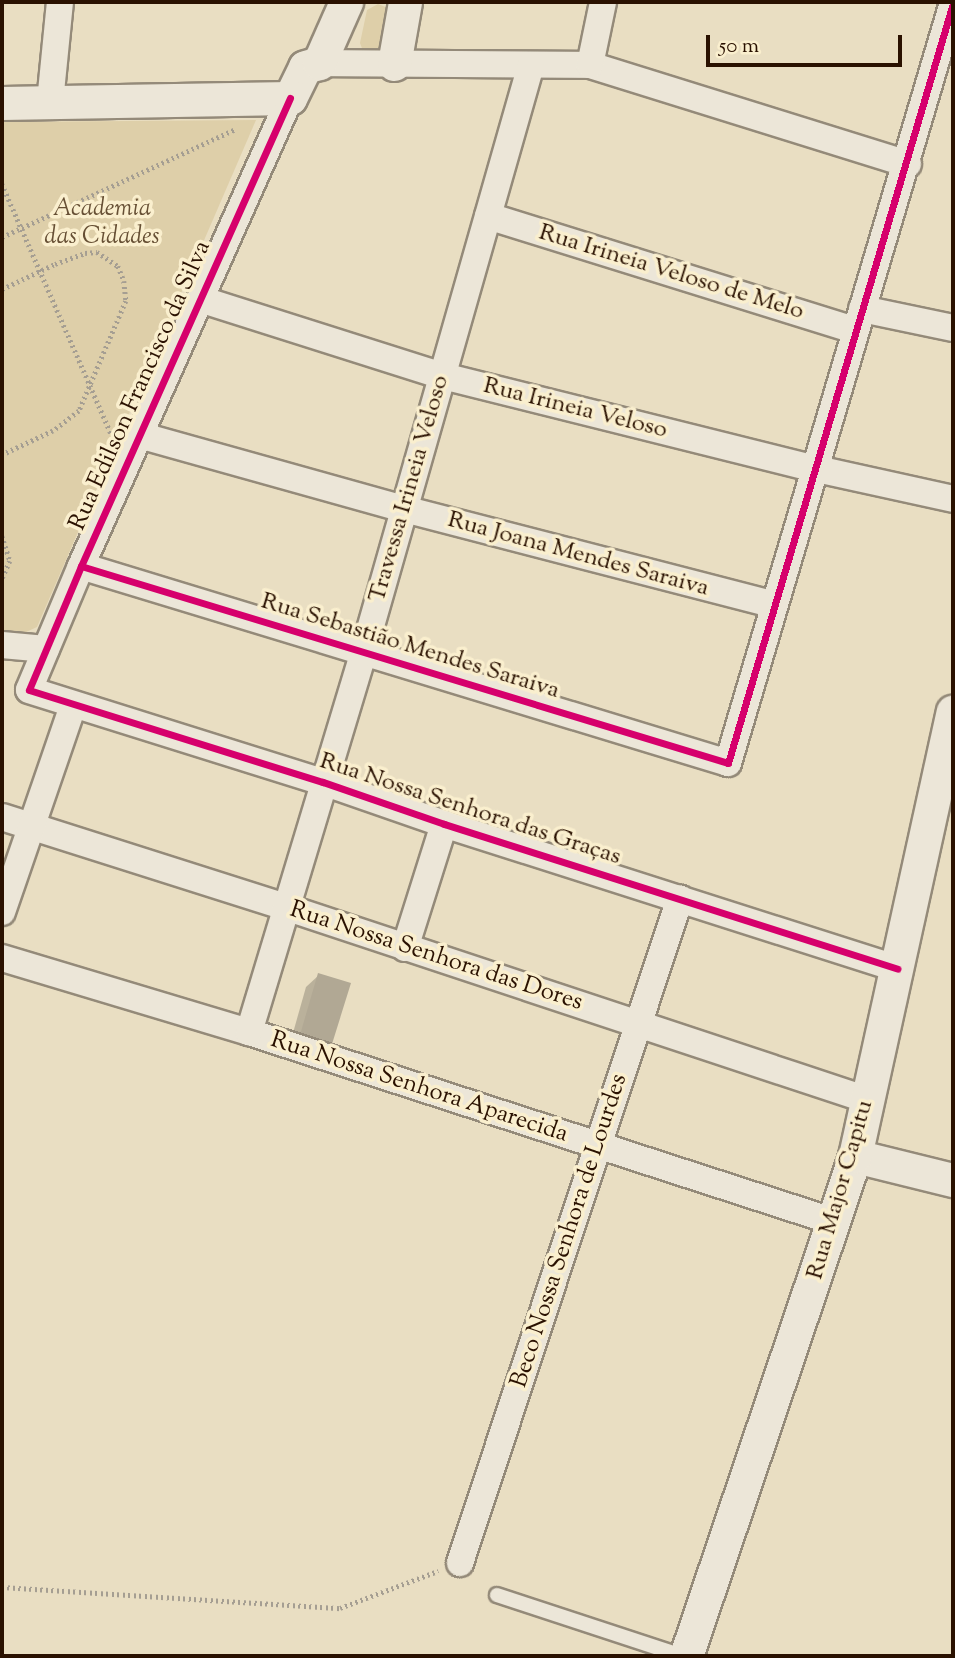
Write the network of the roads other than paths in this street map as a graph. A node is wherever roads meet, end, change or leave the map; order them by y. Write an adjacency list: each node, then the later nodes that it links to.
1 (60, 2): 11 (street)
2 (346, 2): 6 (street)
3 (405, 2): 7 (street)
4 (603, 2): 9 (street)
5 (953, 3): 13 (street)
6 (319, 63): 7 (street); 10 (street)
7 (394, 64): 8 (street)
8 (531, 65): 9 (street); 14 (street, Travessa Irineia Veloso)
9 (590, 65): 13 (street)
10 (290, 98): 11 (street); 15 (street, Rua Edilson Francisco da Silva)
11 (50, 102): 12 (street)
12 (2, 103)
13 (908, 164): 16 (street)
14 (488, 216): 16 (street, Rua Irineia Veloso de Melo); 18 (street, Travessa Irineia Veloso)
15 (202, 300): 18 (street, Rua Irineia Veloso); 19 (street, Rua Edilson Francisco da Silva)
16 (858, 319): 17 (street, Rua Irineia Veloso de Melo); 20 (street)
17 (953, 328)
18 (443, 376): 20 (street, Rua Irineia Veloso); 22 (street, Travessa Irineia Veloso)
19 (139, 435): 22 (street, Rua Joana Mendes Saraiva); 23 (street, Rua Edilson Francisco da Silva)
20 (817, 469): 21 (street, Rua Irineia Veloso); 24 (street)
21 (953, 499)
22 (404, 509): 24 (street, Rua Joana Mendes Saraiva); 27 (street, Travessa Irineia Veloso)
23 (81, 566): 26 (street, Rua Edilson Francisco da Silva); 27 (street, Rua Sebastião Mendes Saraiva)
24 (774, 605): 27 (street, Rua Sebastião Mendes Saraiva)
25 (2, 645): 26 (street)
26 (46, 649): 28 (street, Rua Edilson Francisco da Silva)
27 (363, 654): 31 (street, Travessa Irineia Veloso)
28 (29, 690): 29 (street, Rua Nossa Senhora das Graças)
29 (73, 706): 31 (street, Rua Nossa Senhora das Graças); 34 (street)
30 (953, 712): 40 (street, Rua Major Capitu)
31 (323, 782): 33 (street, Rua Nossa Senhora das Graças); 36 (street, Travessa Irineia Veloso)
32 (2, 817): 34 (street, Rua Nossa Senhora das Dores)
33 (443, 824): 35 (street, Rua Nossa Senhora das Graças); 38 (street)
34 (31, 826): 36 (street, Rua Nossa Senhora das Dores); 37 (street)
35 (680, 898): 40 (street, Rua Nossa Senhora das Graças); 41 (street, Beco Nossa Senhora de Lourdes)
36 (285, 907): 38 (street, Rua Nossa Senhora das Dores); 42 (street, Travessa Irineia Veloso)
37 (2, 912)
38 (405, 948): 41 (street, Rua Nossa Senhora das Dores)
39 (2, 958): 42 (street, Rua Nossa Senhora Aparecida)
40 (897, 969): 43 (street, Rua Major Capitu)
41 (638, 1023): 43 (street, Rua Nossa Senhora das Dores); 44 (street, Beco Nossa Senhora de Lourdes)
42 (249, 1032): 44 (street, Rua Nossa Senhora Aparecida)
43 (868, 1100): 45 (street, Rua Major Capitu)
44 (598, 1145): 47 (street, Rua Nossa Senhora Aparecida); 48 (street, Beco Nossa Senhora de Lourdes)
45 (855, 1156): 46 (street); 47 (street, Rua Major Capitu)
46 (953, 1180)
47 (835, 1222): 50 (street, Rua Major Capitu)
48 (460, 1563)
49 (497, 1595): 50 (lane)
50 (685, 1656)

